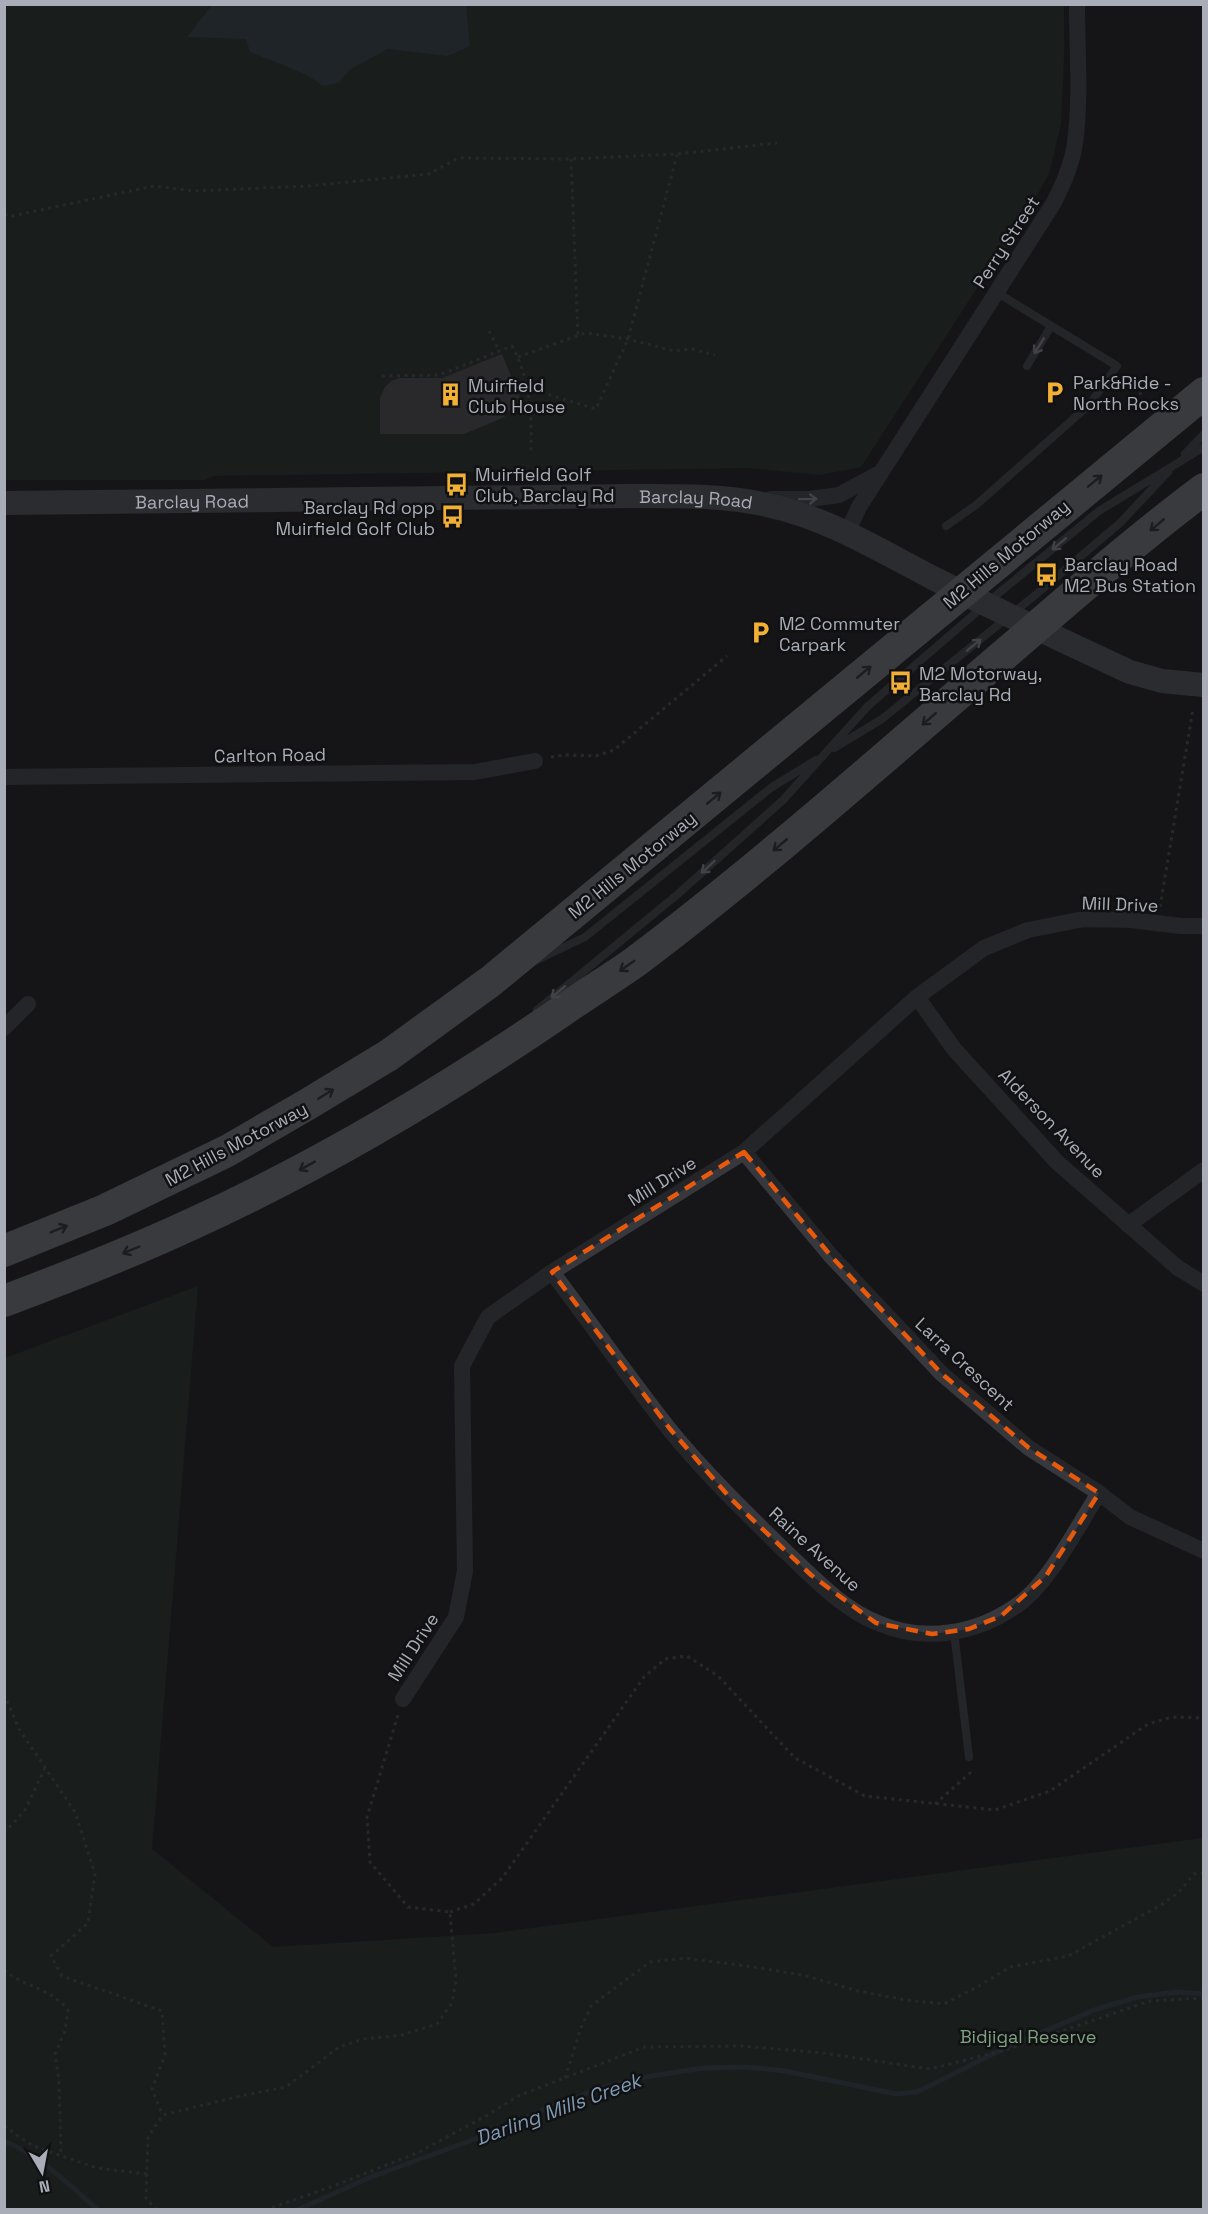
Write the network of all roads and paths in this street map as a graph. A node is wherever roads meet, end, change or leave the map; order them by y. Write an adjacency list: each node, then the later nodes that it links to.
1 (1077, 4): 6 (street, Perry Street)
2 (777, 143): 3 (path)
3 (677, 154): 4 (path); 10 (path)
4 (571, 159): 5 (path); 9 (path)
5 (4, 215)
6 (996, 292): 7 (lane); 24 (street, Perry Street)
7 (1051, 326): 14 (lane, one-way to 14); 19 (lane)
8 (489, 331): 11 (path)
9 (578, 336): 10 (path); 13 (path)
10 (628, 339): 12 (path); 17 (path)
11 (499, 351): 13 (path); 15 (path)
12 (715, 354)
13 (518, 357): 17 (path)
14 (1027, 366)
15 (382, 375)
16 (1155, 384): 19 (path)
17 (527, 388): 22 (path)
18 (1203, 393): 40 (highway, M2 Hills Motorway, one-way to 18)
19 (1089, 405): 28 (lane)
20 (1203, 434): 23 (lane)
21 (1203, 447): 23 (lane)
22 (531, 451)
23 (1176, 463): 33 (lane, one-way to 23); 33 (lane, one-way to 33)
24 (881, 472): 26 (street, Perry Street, one-way to 24); 29 (street, Perry Street)
25 (1203, 489): 46 (highway, one-way to 46)
26 (728, 498): 27 (main road, Barclay Road); 29 (main road, Barclay Road)
27 (4, 503)
28 (946, 526)
29 (847, 533): 31 (main road, Barclay Road)
30 (727, 656): 34 (path)
31 (1203, 685)
32 (1194, 709): 36 (path)
33 (825, 754): 38 (lane); 43 (lane, one-way to 43)
34 (535, 761): 35 (street, Carlton Road)
35 (4, 777)
36 (1158, 924): 37 (street, Mill Drive); 41 (street, Mill Drive)
37 (1203, 926)
38 (533, 962)
39 (522, 967): 40 (lane)
40 (491, 981): 50 (highway, M2 Hills Motorway, one-way to 40)
41 (917, 997): 47 (street, Mill Drive); 49 (street, Alderson Avenue)
42 (28, 1004): 44 (street)
43 (532, 1014)
44 (4, 1028)
45 (495, 1044): 46 (lane)
46 (431, 1096): 53 (highway, one-way to 53)
47 (744, 1152): 51 (street, Mill Drive); 54 (street, Larra Crescent)
48 (1203, 1170): 49 (street)
49 (1128, 1225): 52 (street, Alderson Avenue)
50 (4, 1251)
51 (552, 1272): 56 (street, Raine Avenue); 58 (street, Mill Drive)
52 (1203, 1284)
53 (4, 1301)
54 (1099, 1493): 55 (street, Larra Crescent); 56 (street, Raine Avenue)
55 (1203, 1551)
56 (954, 1632): 60 (lane)
57 (4, 1694): 61 (path)
58 (403, 1698): 65 (path)
59 (1203, 1718): 62 (path)
60 (969, 1757): 62 (path)
61 (45, 1768): 63 (path); 69 (path)
62 (934, 1804): 65 (path)
63 (4, 1833)
64 (1203, 1873): 68 (path)
65 (450, 1912): 69 (path)
66 (4, 1970): 71 (path)
67 (1203, 1998): 68 (path)
68 (565, 2078): 74 (path)
69 (163, 2115): 72 (path)
70 (4, 2126): 71 (path)
71 (61, 2155): 72 (path)
72 (147, 2174): 73 (path)
73 (157, 2210)
74 (265, 2210)

